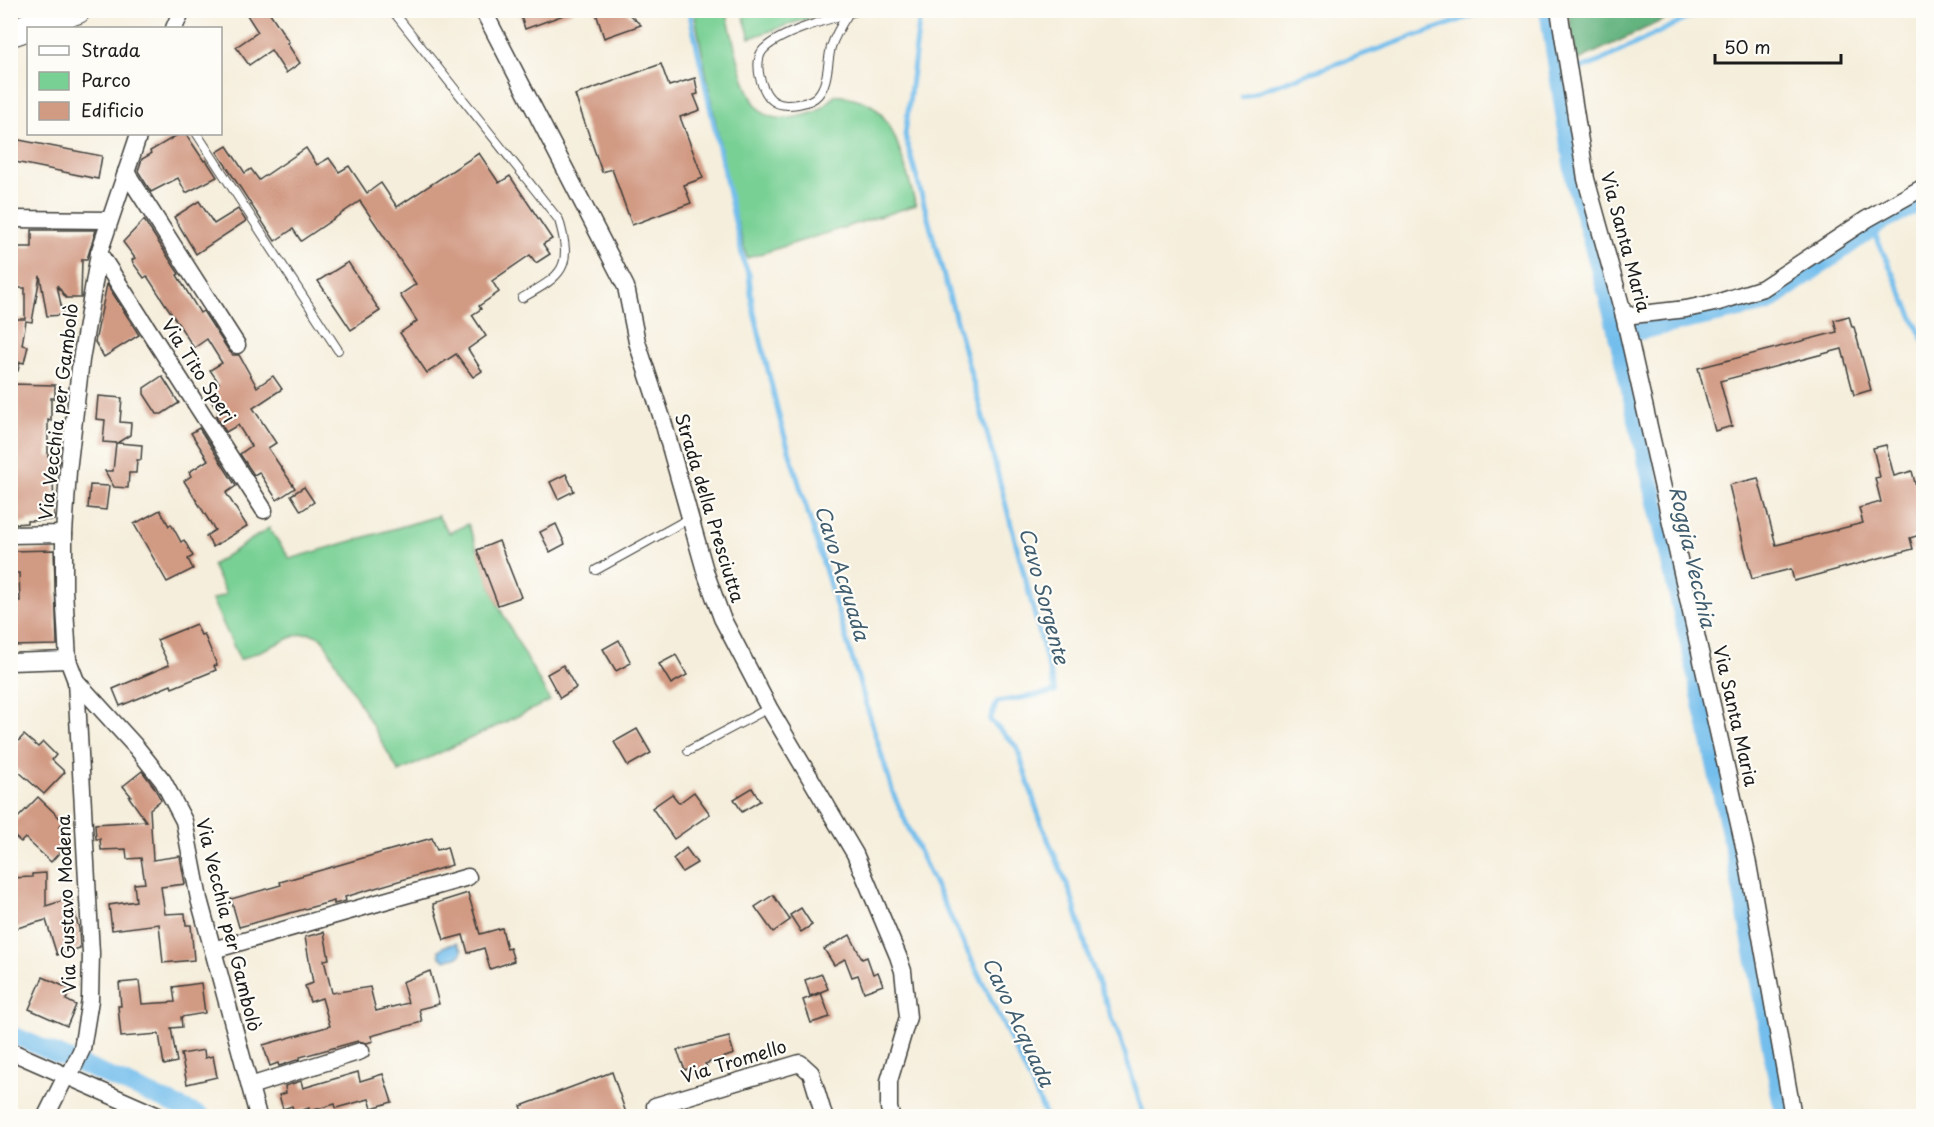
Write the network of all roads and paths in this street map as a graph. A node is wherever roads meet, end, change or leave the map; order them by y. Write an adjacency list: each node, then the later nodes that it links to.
1 (19, 10): 9 (main road)
2 (77, 10): 12 (main road)
3 (171, 10): 13 (street)
4 (182, 10): 14 (street)
5 (392, 10): 23 (lane)
6 (483, 10): 28 (street, Strada della Presciutta)
7 (861, 10): 10 (lane)
8 (1559, 10): 24 (street, Via Santa Maria)
9 (10, 13)
10 (848, 14): 10 (lane)
11 (27, 27): 15 (main road)
12 (27, 27)
13 (174, 27)
14 (174, 27)
15 (10, 33)
16 (138, 135): 18 (street, Via Vecchia per Gambolò)
17 (198, 135): 26 (lane)
18 (126, 172): 21 (street, Via Vecchia per Gambolò); 25 (street)
19 (1923, 187): 24 (street)
20 (10, 219): 21 (street)
21 (109, 220): 22 (street, Via Vecchia per Gambolò)
22 (99, 253): 27 (street, Via Tito Speri); 29 (street, Via Vecchia per Gambolò)
23 (522, 298)
24 (1627, 328): 49 (street, Via Santa Maria)
25 (237, 345)
26 (338, 350)
27 (264, 510)
28 (690, 518): 31 (lane); 35 (street, Strada della Presciutta)
29 (64, 534): 30 (street); 32 (street, Via Vecchia per Gambolò)
30 (10, 536)
31 (596, 570)
32 (68, 660): 33 (street); 34 (street, Via Vecchia per Gambolò)
33 (10, 662)
34 (76, 681): 38 (street, Via Vecchia per Gambolò); 41 (street, Via Gustavo Modena)
35 (769, 708): 36 (lane); 48 (street, Strada della Presciutta)
36 (688, 751)
37 (468, 877): 38 (street)
38 (213, 950): 42 (street, Via Vecchia per Gambolò)
39 (10, 1051): 41 (street)
40 (361, 1051): 42 (street)
41 (69, 1074): 44 (street, Via Gustavo Modena); 45 (street)
42 (250, 1086): 46 (street, Via Vecchia per Gambolò)
43 (655, 1106): 47 (street, Via Tromello)
44 (46, 1116)
45 (158, 1116)
46 (258, 1116)
47 (824, 1116)
48 (891, 1116)
49 (1793, 1116)

